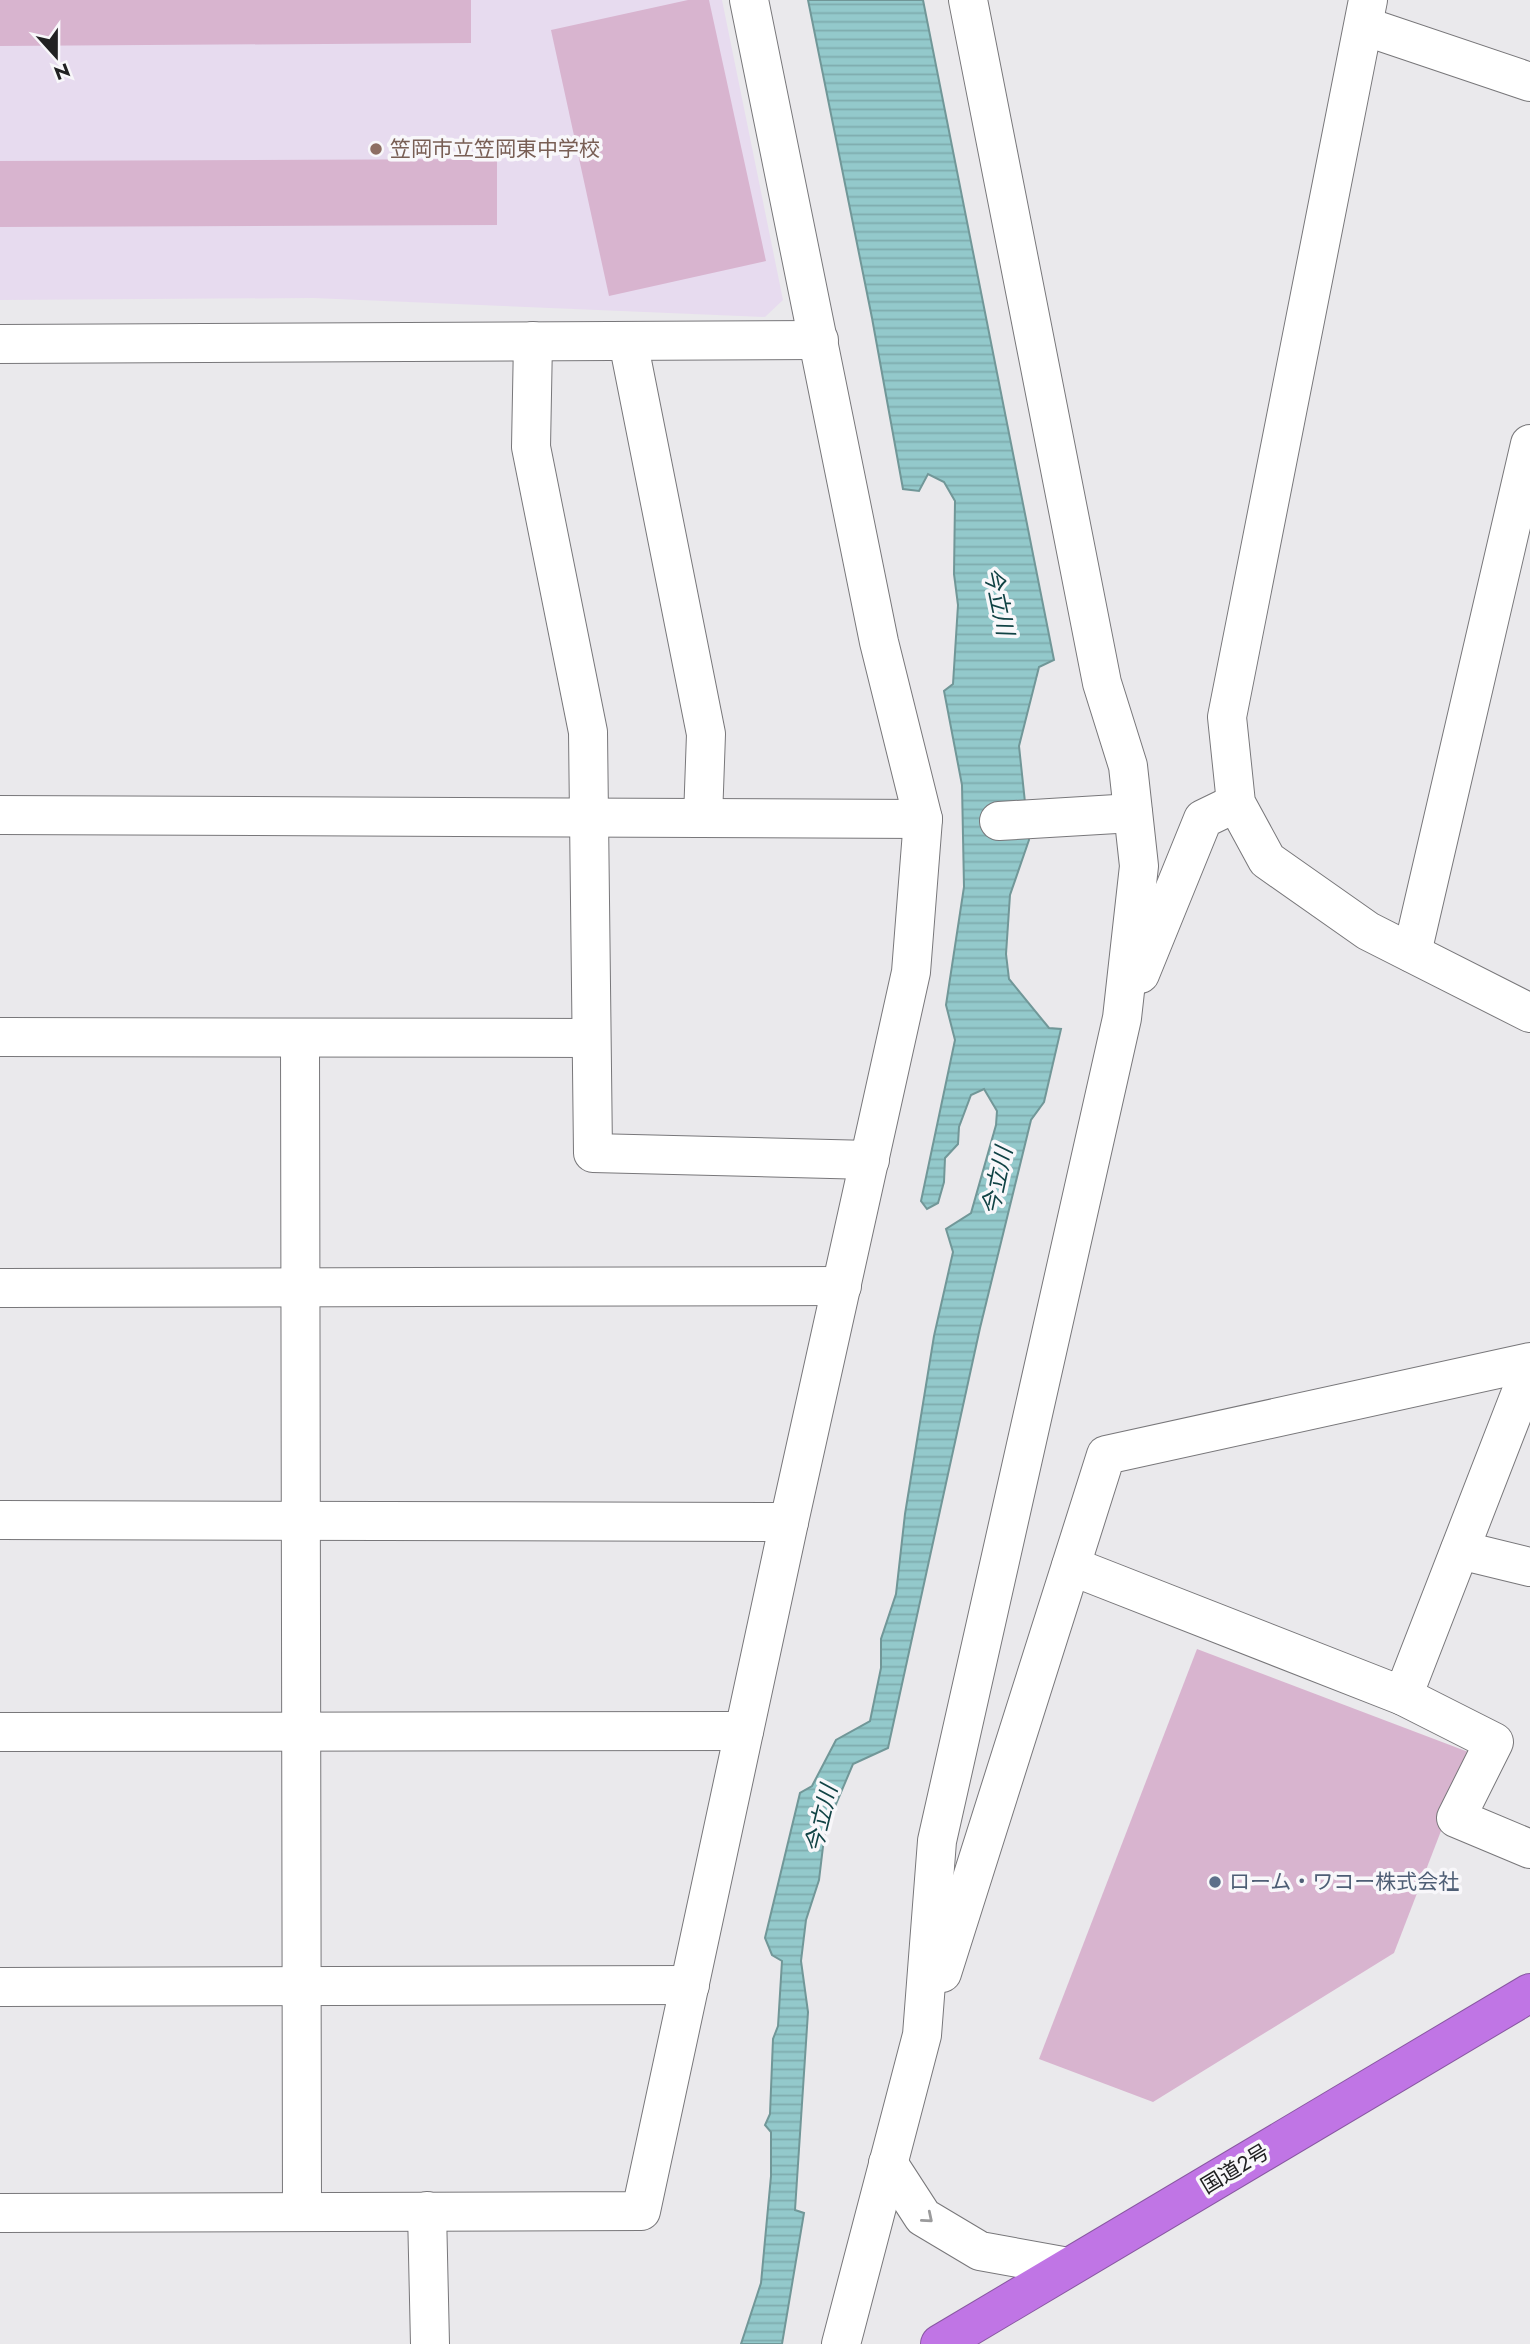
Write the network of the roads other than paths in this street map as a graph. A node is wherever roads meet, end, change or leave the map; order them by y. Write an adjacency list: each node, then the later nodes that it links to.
1 (749, 0): 5 (street)
2 (968, 0): 11 (street)
3 (1366, 13): 4 (street); 10 (street)
4 (1530, 82)
5 (819, 340): 7 (street); 15 (street)
6 (533, 341): 7 (street); 8 (street); 13 (street)
7 (628, 341): 14 (street)
8 (1, 350)
9 (1530, 444): 17 (street)
10 (1237, 803): 17 (street); 19 (street)
11 (1121, 814): 16 (street); 19 (street)
12 (0, 815): 13 (street)
13 (588, 817): 14 (street); 22 (street)
14 (703, 818): 15 (street)
15 (923, 819): 23 (street)
16 (999, 821)
17 (1412, 954): 18 (street)
18 (1530, 1013)
19 (1122, 1018): 44 (street)
20 (0, 1037): 21 (street)
21 (300, 1038): 22 (street); 25 (street)
22 (591, 1038): 23 (street)
23 (870, 1160): 24 (street)
24 (842, 1286): 25 (street); 31 (street)
25 (300, 1287): 26 (street); 30 (street)
26 (0, 1288)
27 (1530, 1362): 33 (street)
28 (1530, 1369): 32 (street)
29 (0, 1520): 30 (street)
30 (301, 1521): 31 (street); 36 (street)
31 (789, 1522): 37 (street)
32 (1460, 1549): 34 (street); 35 (street)
33 (1071, 1566): 35 (street); 44 (street)
34 (1530, 1567)
35 (1403, 1696): 39 (street)
36 (301, 1731): 37 (street); 38 (street); 41 (street)
37 (744, 1731): 40 (street)
38 (0, 1732)
39 (1530, 1849)
40 (690, 1985): 41 (street); 46 (street)
41 (302, 1986): 42 (street); 47 (street)
42 (0, 1987)
43 (1530, 1993): 49 (highway, 国道2号)
44 (922, 2035): 45 (street)
45 (888, 2163): 49 (street, one-way to 49); 51 (street)
46 (427, 2211): 47 (street); 50 (street)
47 (303, 2212): 48 (street)
48 (0, 2213)
49 (1068, 2267): 52 (highway, 国道2号)
50 (430, 2344)
51 (841, 2344)
52 (940, 2344)

